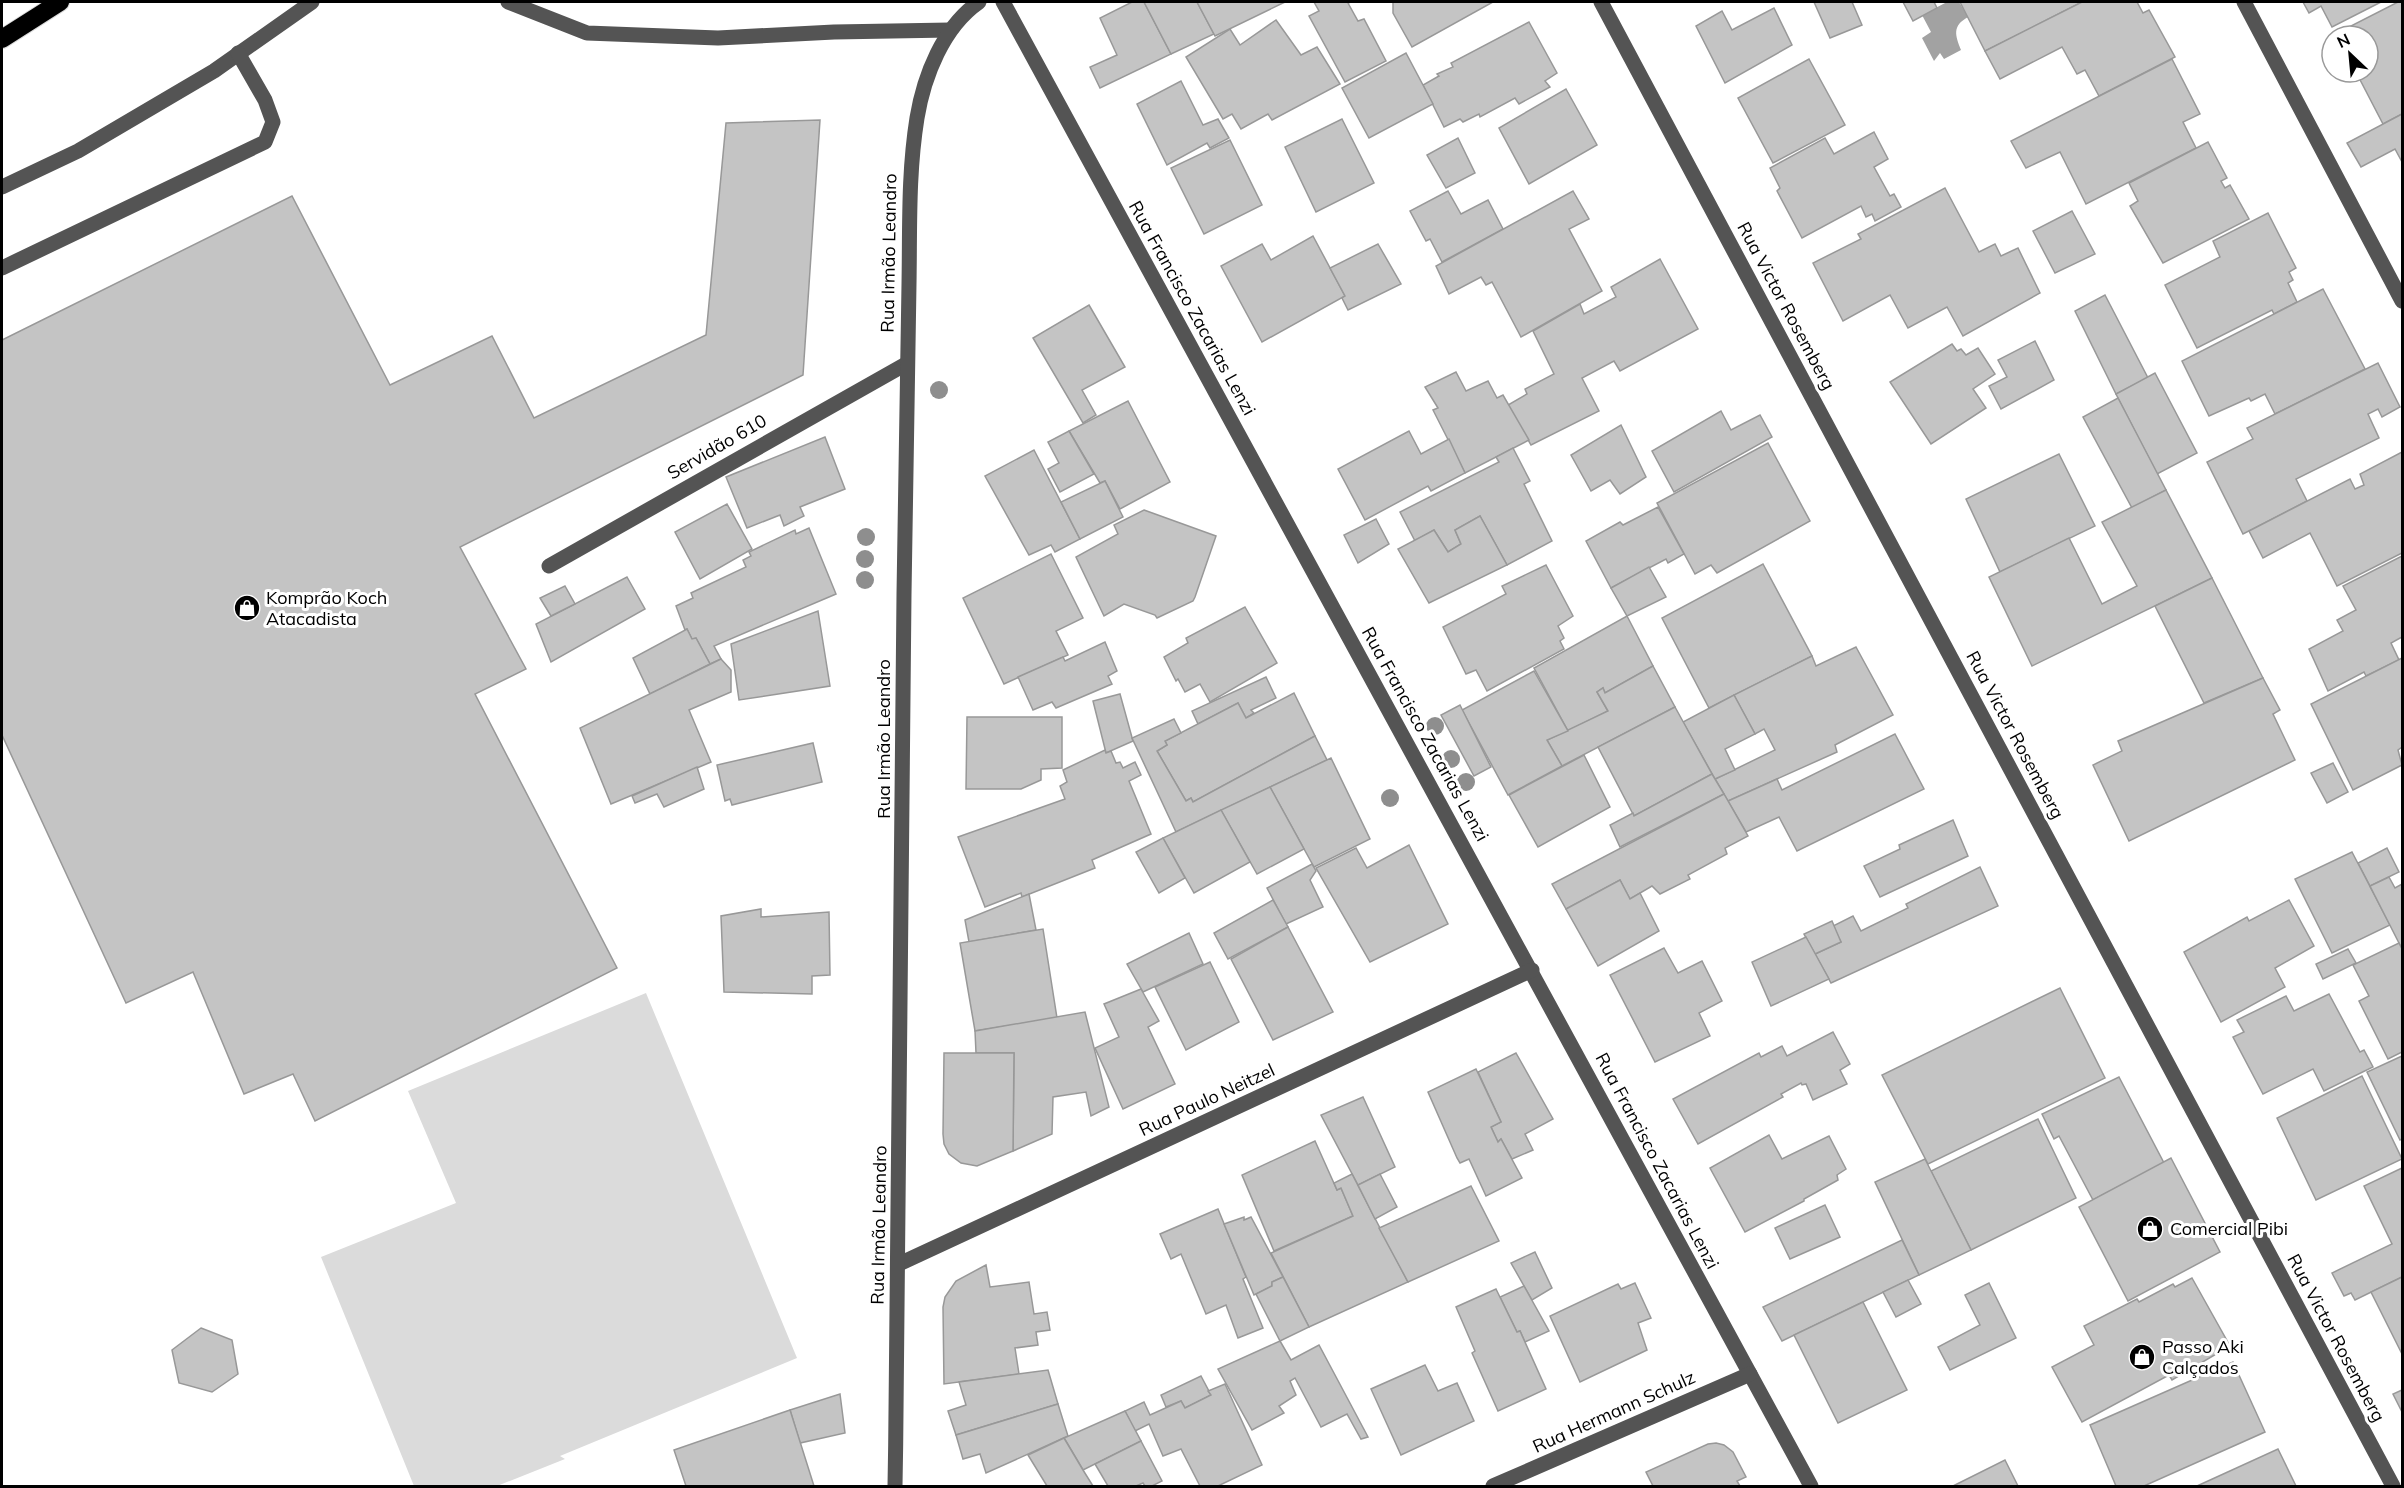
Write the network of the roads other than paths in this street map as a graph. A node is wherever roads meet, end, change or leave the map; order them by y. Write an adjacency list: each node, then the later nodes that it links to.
1 (60, 2): 9 (highway)
2 (312, 2): 10 (street)
3 (508, 2): 8 (street)
4 (1003, 2): 16 (street, Rua Francisco Zacarias Lenzi)
5 (1601, 2): 22 (street, Rua Victor Rosemberg)
6 (2244, 2): 13 (street)
7 (973, 4): 8 (street, Rua Irmão Leandro)
8 (950, 30): 14 (street, Rua Irmão Leandro)
9 (2, 39)
10 (238, 53): 11 (street); 12 (street)
11 (2, 187)
12 (2, 267)
13 (2403, 301)
14 (906, 364): 15 (street, Servidão 610); 17 (street, Rua Irmão Leandro)
15 (549, 566)
16 (1532, 970): 17 (street, Rua Paulo Neitzel); 18 (street, Rua Francisco Zacarias Lenzi)
17 (899, 1264): 19 (street, Rua Irmão Leandro)
18 (1750, 1374): 20 (street, Rua Hermann Schulz); 21 (street, Rua Francisco Zacarias Lenzi)
19 (895, 1486)
20 (1493, 1486)
21 (1811, 1486)
22 (2393, 1486)

